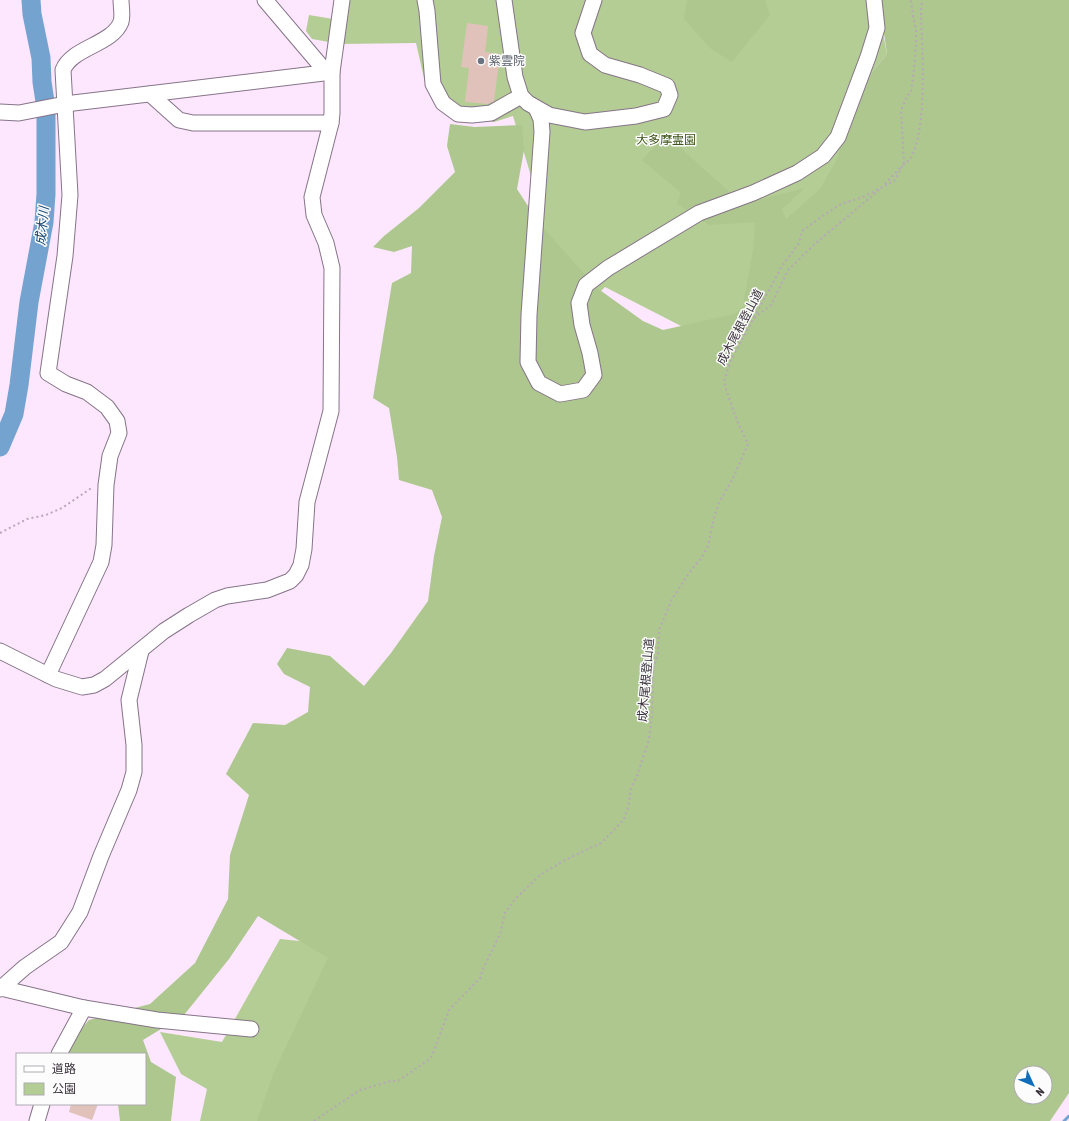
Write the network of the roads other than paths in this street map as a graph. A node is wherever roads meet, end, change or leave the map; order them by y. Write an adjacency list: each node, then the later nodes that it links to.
1 (121, 0): 11 (street)
2 (264, 0): 8 (street)
3 (342, 0): 8 (street)
4 (425, 0): 10 (street)
5 (504, 0): 10 (street)
6 (594, 0): 12 (street)
7 (874, 0): 12 (street)
8 (330, 73): 9 (street); 14 (street)
9 (150, 94): 11 (street); 14 (street)
10 (522, 96): 12 (street)
11 (63, 105): 13 (street); 17 (street)
12 (536, 108)
13 (0, 112)
14 (331, 123): 16 (street)
15 (0, 651): 17 (street)
16 (141, 651): 17 (street); 18 (street)
17 (48, 675)
18 (1, 989): 19 (street)
19 (84, 1008): 20 (street); 21 (street)
20 (251, 1029)
21 (60, 1053)
22 (42, 1105): 23 (street)
23 (37, 1121)

